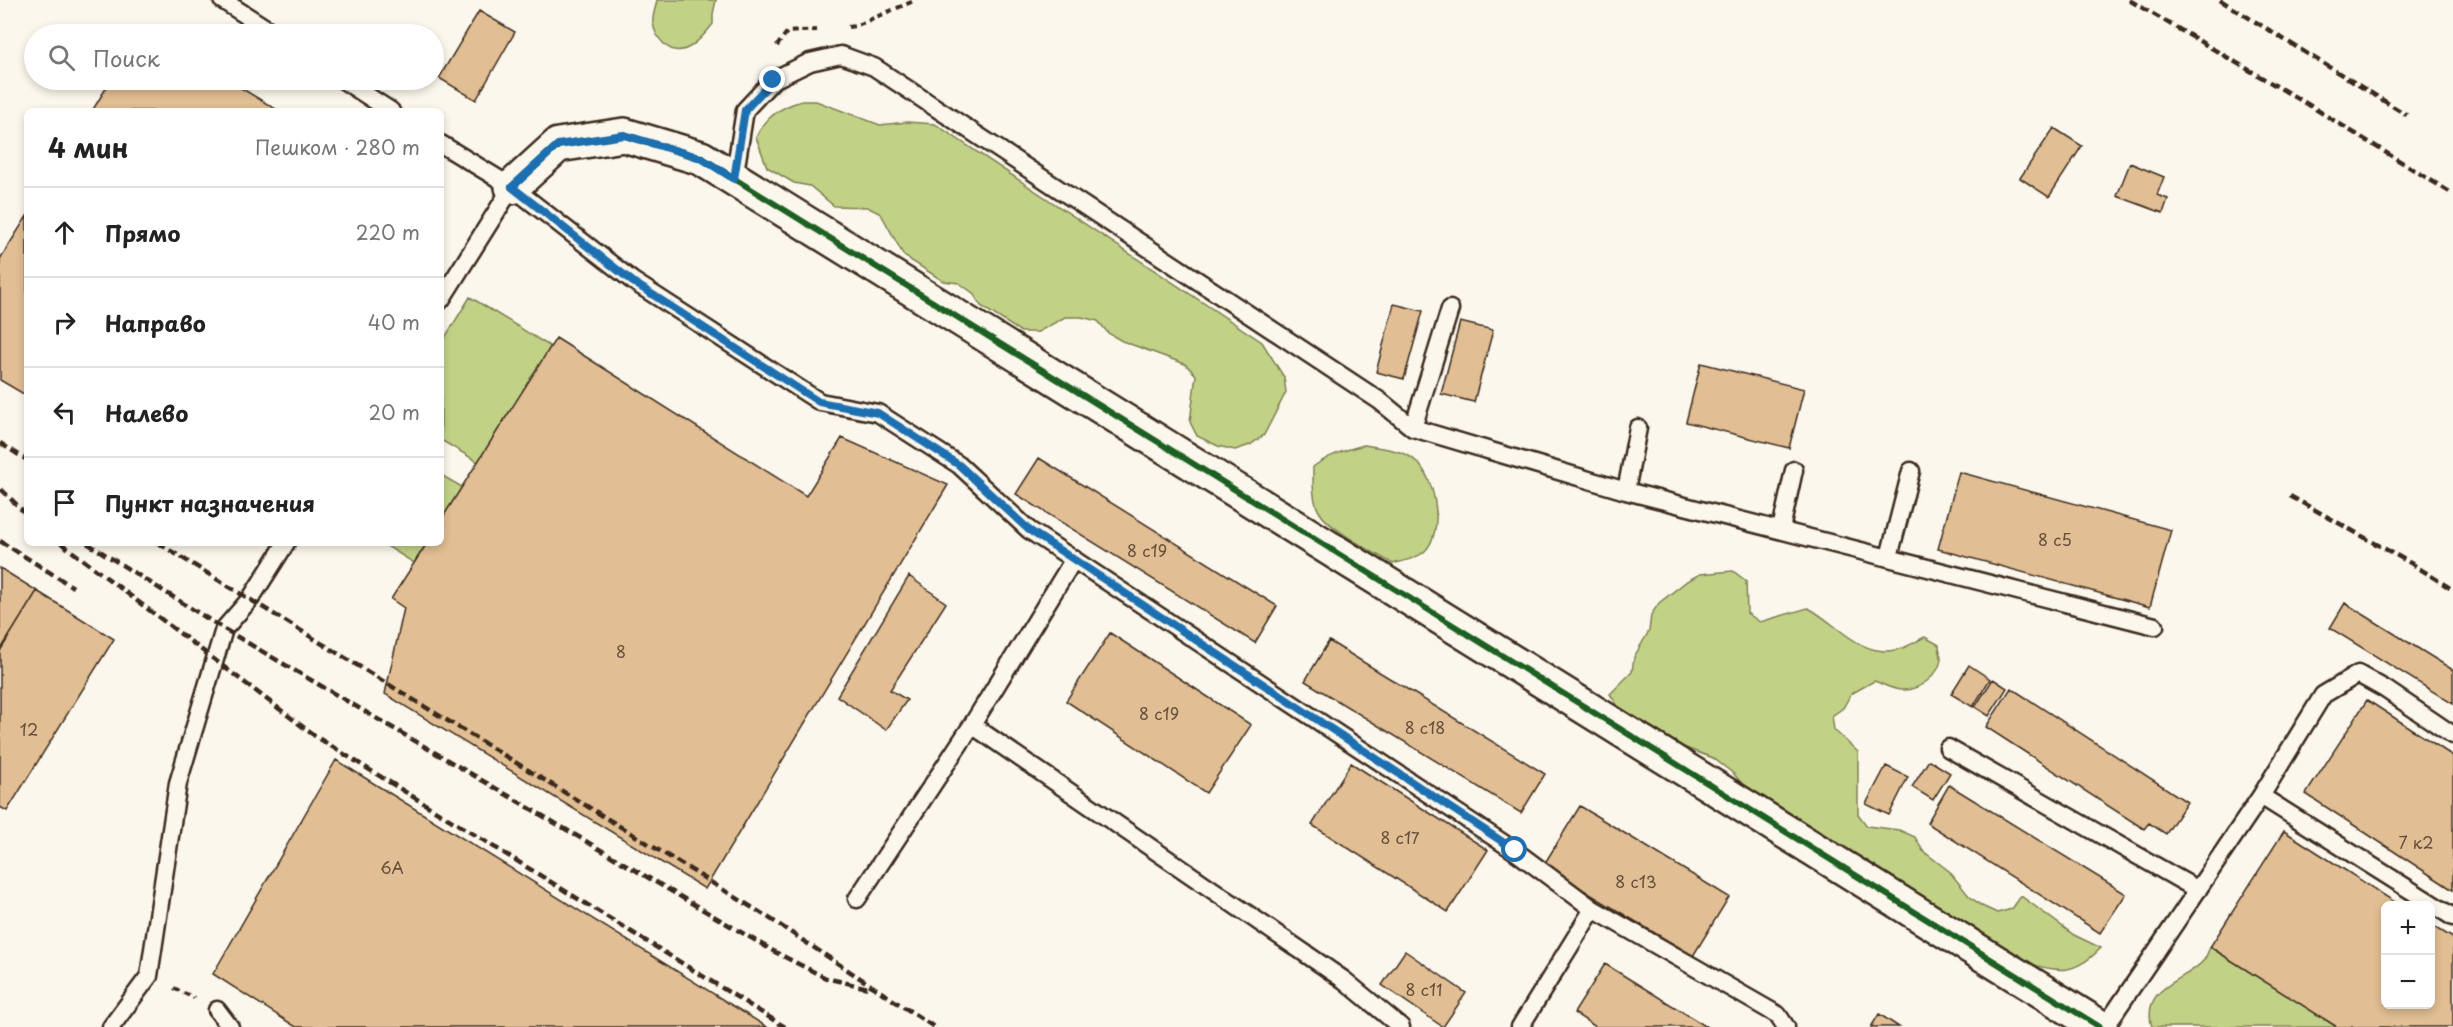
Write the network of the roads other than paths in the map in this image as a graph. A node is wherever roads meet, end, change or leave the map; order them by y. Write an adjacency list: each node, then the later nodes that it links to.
1 (222, 0): 2 (lane)
2 (259, 24)
3 (358, 90): 4 (lane)
4 (386, 108)
5 (444, 146): 7 (lane)
6 (734, 179): 7 (street); 10 (lane); 34 (street)
7 (512, 187): 8 (lane); 18 (lane)
8 (444, 295)
9 (1450, 309): 10 (lane)
10 (1413, 428): 14 (lane)
11 (1638, 428): 14 (lane)
12 (1794, 470): 15 (lane)
13 (1911, 471): 17 (lane)
14 (1626, 492): 15 (lane)
15 (1780, 529): 17 (lane)
16 (284, 546): 29 (lane)
17 (1889, 556): 19 (lane)
18 (1074, 559): 20 (lane); 26 (lane)
19 (2155, 626)
20 (972, 725): 25 (lane); 31 (lane)
21 (2453, 735): 23 (lane)
22 (1948, 748): 24 (lane)
23 (2261, 796): 24 (lane); 27 (lane)
24 (2198, 890): 35 (lane)
25 (857, 899)
26 (1593, 909): 32 (lane); 33 (lane)
27 (2453, 917)
28 (217, 1010): 30 (lane)
29 (111, 1027)
30 (230, 1027)
31 (1401, 1027)
32 (1520, 1027)
33 (1786, 1027)
34 (2100, 1027)
35 (2105, 1027)

